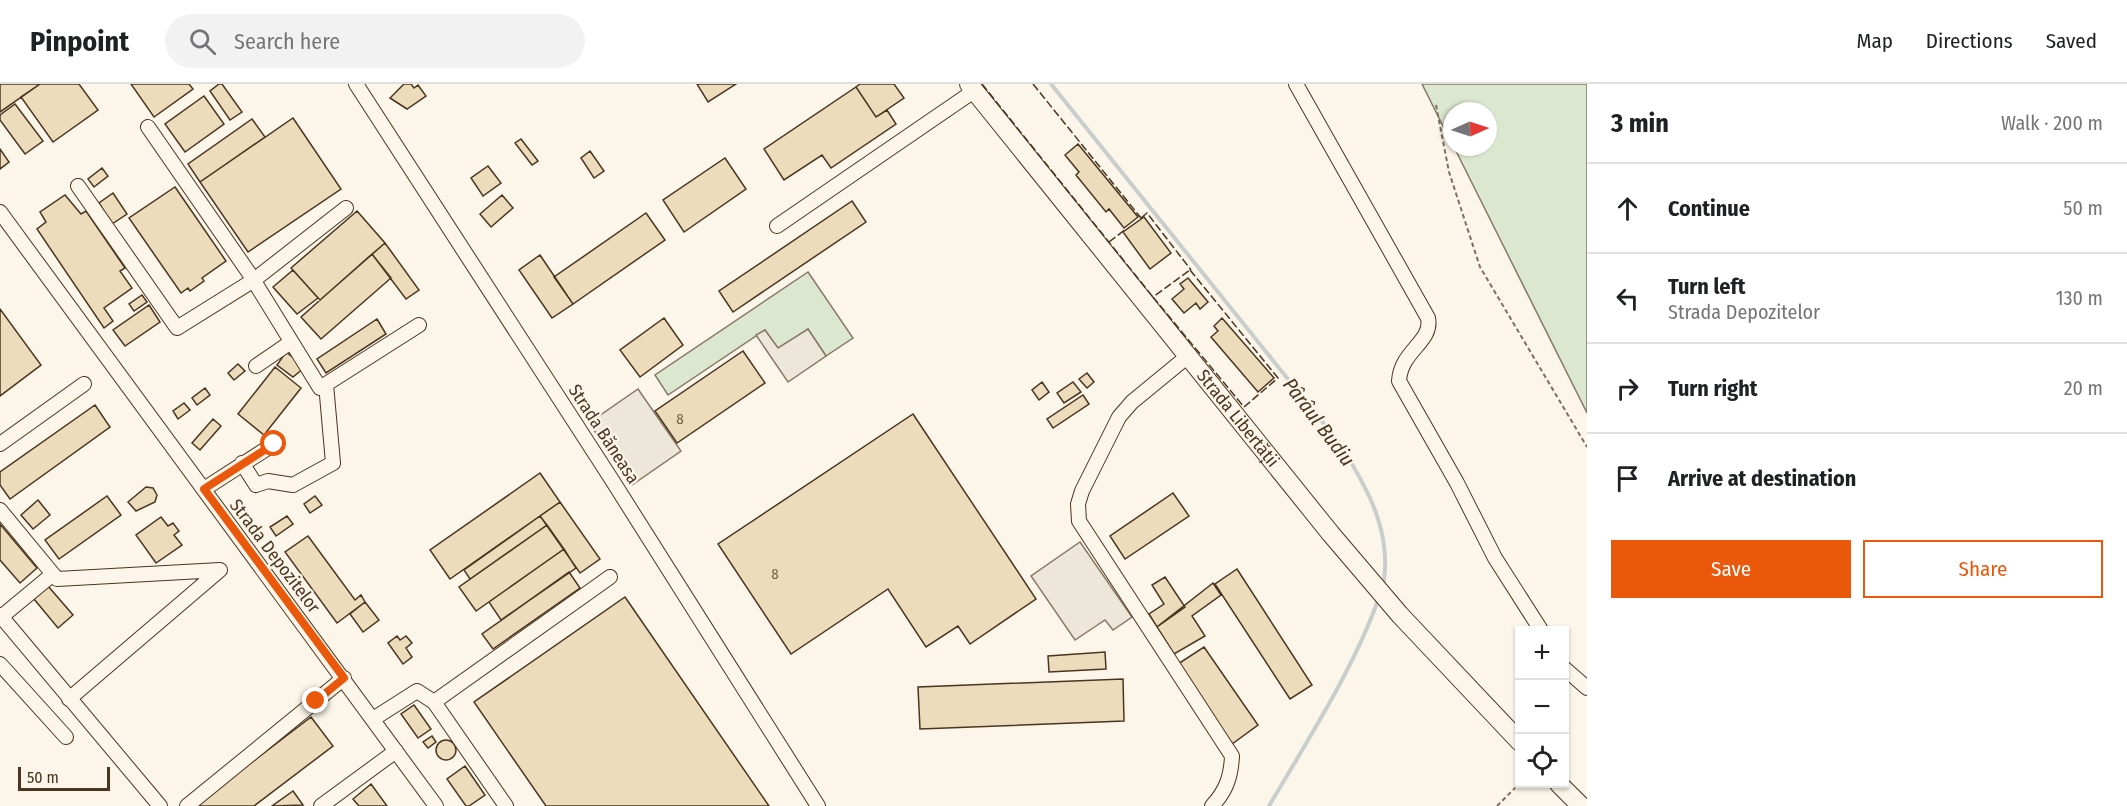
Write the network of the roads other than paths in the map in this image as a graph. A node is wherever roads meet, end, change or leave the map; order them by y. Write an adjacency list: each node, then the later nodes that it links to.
1 (356, 84): 41 (street, Strada Băneasa)
2 (1296, 84): 24 (street)
3 (971, 87): 8 (street); 12 (main road, Strada Libertății)
4 (148, 127): 9 (street)
5 (78, 186): 9 (street)
6 (346, 208): 9 (street)
7 (0, 212): 19 (street, Strada Depozitelor)
8 (777, 226)
9 (254, 280): 11 (street)
10 (419, 325): 15 (street)
11 (291, 342): 13 (street); 15 (street)
12 (1188, 356): 33 (main road, Strada Libertății); 42 (street)
13 (256, 366)
14 (84, 384): 16 (street)
15 (326, 384): 18 (street)
16 (0, 444)
17 (274, 444): 18 (street)
18 (242, 463): 19 (street)
19 (204, 489): 27 (street, Strada Depozitelor)
20 (0, 510): 21 (street)
21 (53, 574): 23 (street); 29 (street)
22 (610, 577): 30 (street)
23 (1, 616): 29 (street)
24 (1538, 626)
25 (0, 664): 32 (street)
26 (1569, 672): 28 (street)
27 (344, 678): 31 (street, Strada Depozitelor); 37 (street)
28 (1587, 688)
29 (69, 699): 36 (street)
30 (434, 702): 31 (street); 40 (street)
31 (373, 719): 34 (street, Strada Depozitelor)
32 (66, 737)
33 (1515, 737)
34 (396, 751): 38 (street); 39 (street, Strada Depozitelor)
35 (1564, 788): 43 (main road)
36 (160, 806)
37 (187, 806)
38 (321, 806)
39 (436, 806)
40 (506, 806)
41 (818, 806)
42 (1212, 806)
43 (1581, 806)

